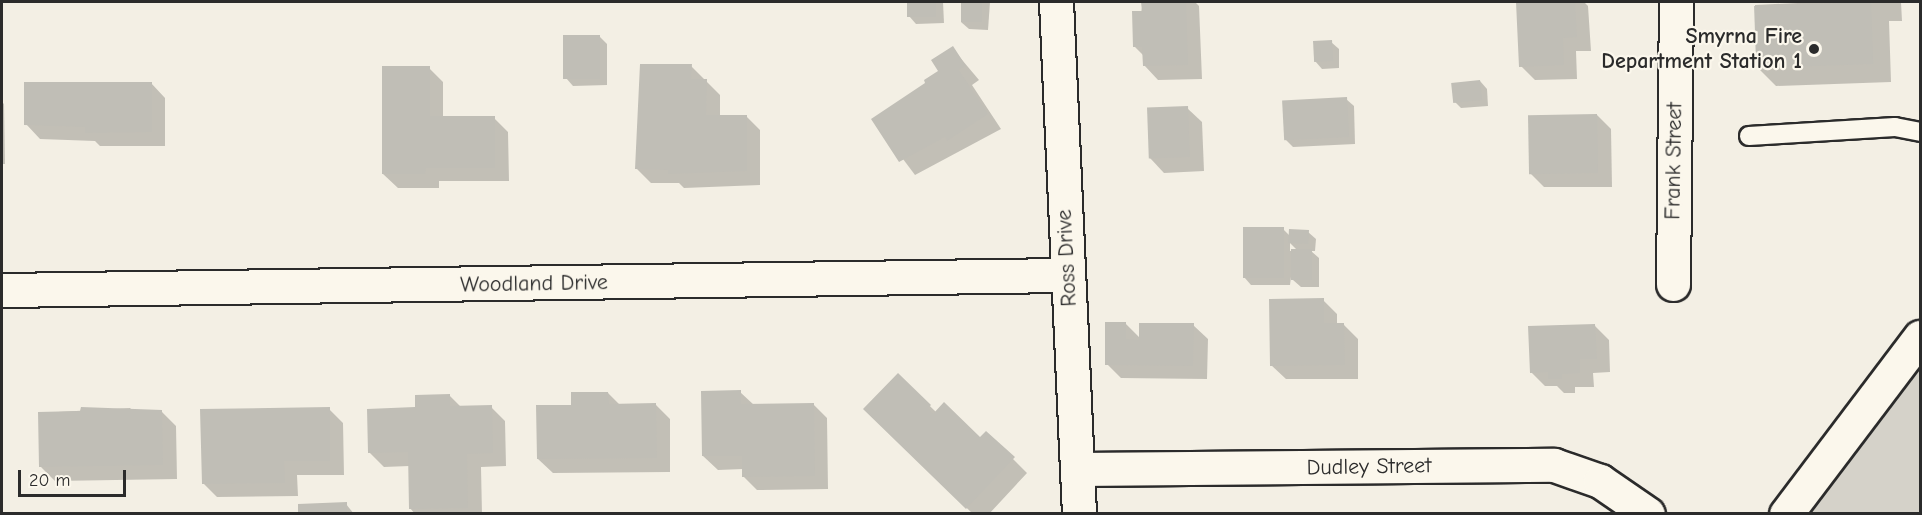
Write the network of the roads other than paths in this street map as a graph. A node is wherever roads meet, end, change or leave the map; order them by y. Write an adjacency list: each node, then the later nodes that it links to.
1 (1056, 2): 5 (street, Ross Drive)
2 (1676, 2): 6 (street, Frank Street)
3 (1920, 132): 4 (lane)
4 (1749, 136)
5 (1067, 276): 7 (street, Woodland Drive); 9 (street, Ross Drive)
6 (1673, 285)
7 (2, 290)
8 (1920, 337): 12 (street)
9 (1078, 469): 10 (street, Ross Drive); 11 (street, Dudley Street)
10 (1079, 513)
11 (1648, 513)
12 (1786, 513)

